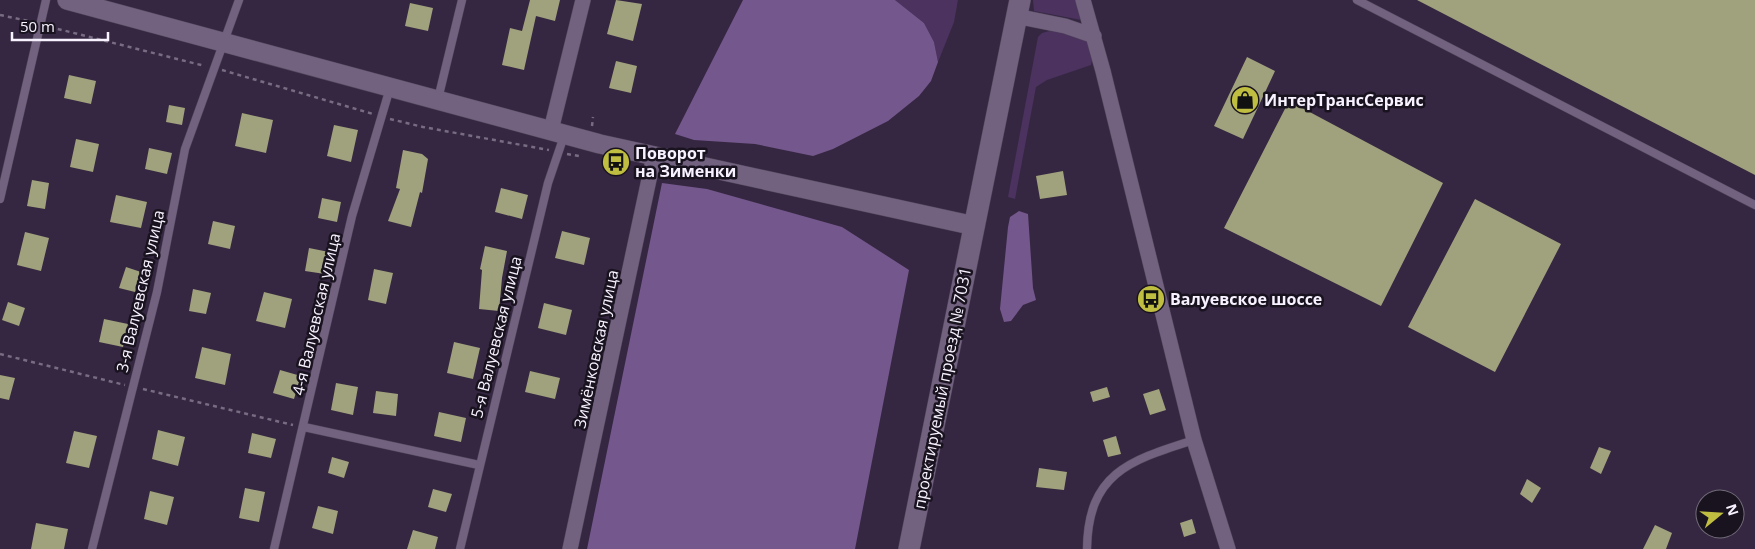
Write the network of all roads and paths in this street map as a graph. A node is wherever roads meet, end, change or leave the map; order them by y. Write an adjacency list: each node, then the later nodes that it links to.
1 (46, 0): 10 (lane)
2 (67, 0): 12 (street)
3 (239, 0): 12 (lane, 3-я Валуевская улица)
4 (462, 0): 15 (lane)
5 (583, 0): 17 (street)
6 (1083, 0): 11 (street)
7 (1357, 0): 22 (lane)
8 (1018, 8): 11 (street); 23 (main road)
9 (0, 14): 10 (path)
10 (40, 24): 13 (path); 21 (lane)
11 (1094, 36): 27 (street)
12 (224, 42): 13 (lane, 3-я Валуевская улица); 14 (street)
13 (215, 68): 16 (path); 25 (lane, 3-я Валуевская улица)
14 (390, 86): 15 (street); 16 (lane, 4-я Валуевская улица)
15 (438, 99): 17 (street)
16 (381, 116): 19 (path); 26 (lane, 4-я Валуевская улица)
17 (558, 132): 18 (street); 19 (lane, 5-я Валуевская улица)
18 (595, 142): 19 (path); 20 (street)
19 (559, 152): 28 (lane, 5-я Валуевская улица)
20 (654, 156): 23 (street); 32 (street, Зимёнковская улица)
21 (0, 199)
22 (1755, 205)
23 (974, 226): 33 (main road, проектируемый проезд № 7031)
24 (0, 354): 25 (path)
25 (133, 386): 26 (path); 29 (lane, 3-я Валуевская улица)
26 (304, 427): 28 (lane); 30 (lane, 4-я Валуевская улица)
27 (1194, 440): 34 (lane); 35 (street)
28 (479, 465): 31 (lane, 5-я Валуевская улица)
29 (92, 549)
30 (274, 549)
31 (460, 549)
32 (570, 549)
33 (909, 549)
34 (1087, 549)
35 (1228, 549)

